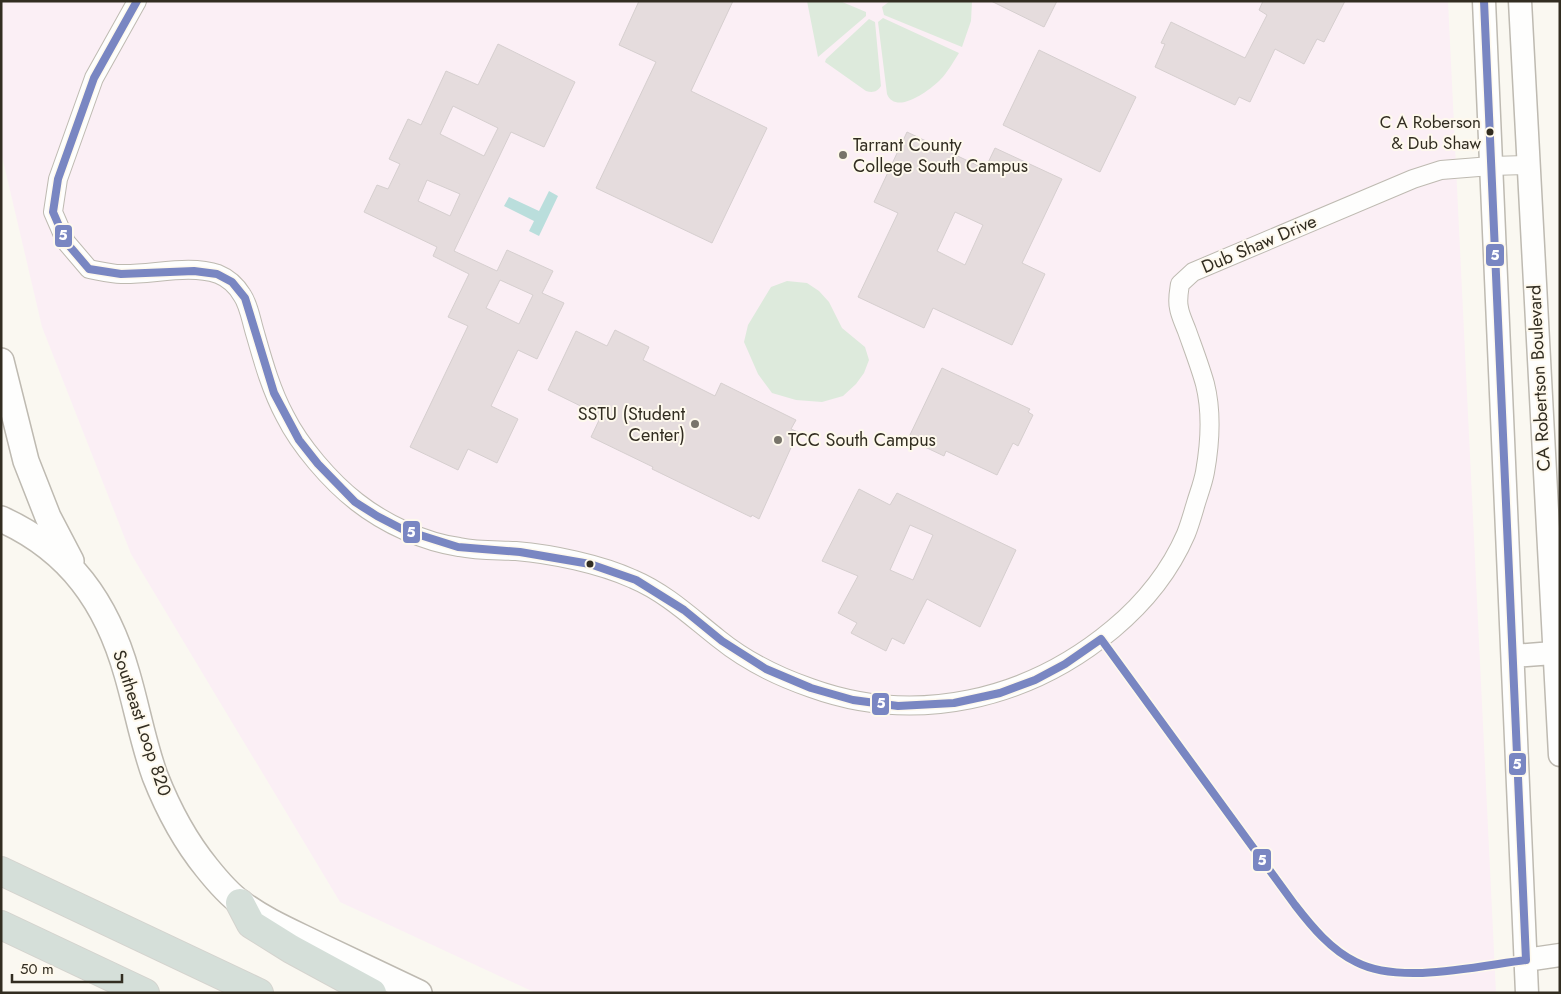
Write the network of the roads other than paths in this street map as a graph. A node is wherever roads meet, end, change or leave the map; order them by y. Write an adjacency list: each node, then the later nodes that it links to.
1 (137, 1): 5 (street, Dub Shaw Drive)
2 (1484, 1): 5 (street)
3 (1520, 1): 4 (street, CA Robertson Boulevard)
4 (1528, 165): 5 (street, Dub Shaw Drive); 9 (street, CA Robertson Boulevard)
5 (1491, 166): 10 (street)
6 (1, 361): 8 (main road)
7 (1, 519): 8 (main road, Southeast Loop 820)
8 (76, 572): 13 (main road, Southeast Loop 820)
9 (1553, 653): 10 (street); 11 (street, CA Robertson Boulevard)
10 (1513, 656): 16 (street)
11 (1560, 755)
12 (1, 870): 18 (highway)
13 (240, 903): 19 (highway); 20 (main road, Southeast Loop 820)
14 (1, 925): 17 (highway)
15 (1560, 955): 16 (street)
16 (1526, 960): 21 (street)
17 (145, 993)
18 (259, 993)
19 (372, 993)
20 (419, 993)
21 (1527, 993)

